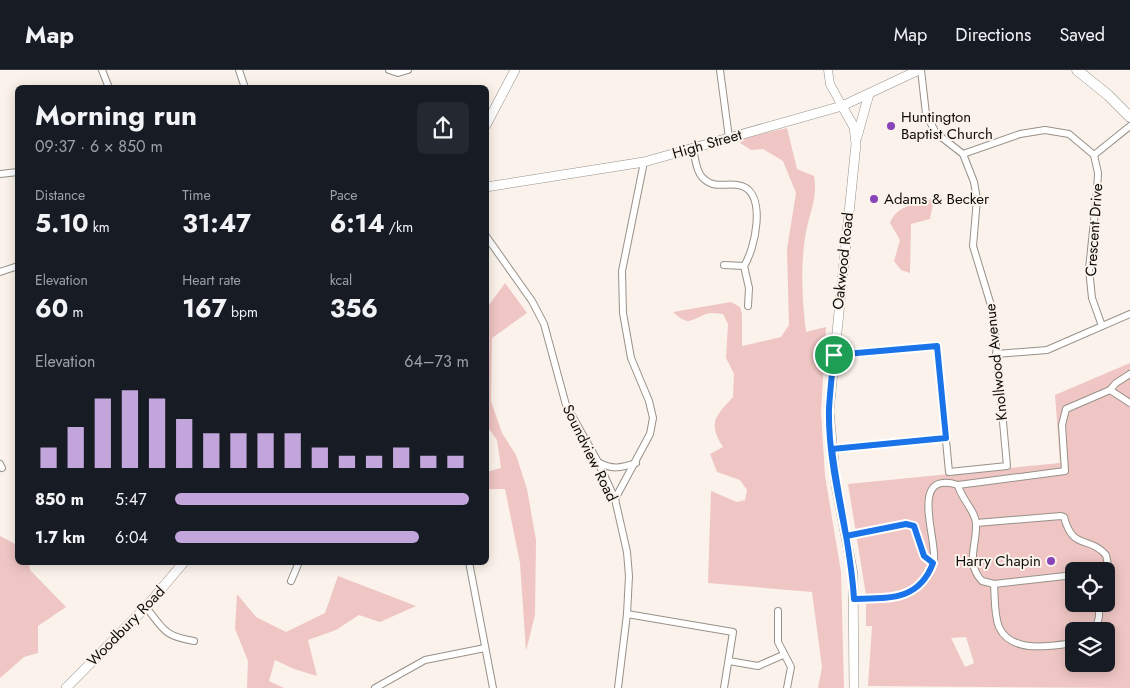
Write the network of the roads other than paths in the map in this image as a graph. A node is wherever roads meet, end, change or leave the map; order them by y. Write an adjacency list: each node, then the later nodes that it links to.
1 (102, 70): 10 (street)
2 (239, 70): 11 (street)
3 (389, 70): 4 (street)
4 (408, 70)
5 (514, 70): 15 (main road)
6 (720, 70): 17 (street)
7 (828, 70): 13 (street)
8 (920, 70): 12 (main road, High Street); 20 (street)
9 (1077, 70): 14 (main road)
10 (108, 85)
11 (244, 85)
12 (868, 94): 13 (main road, High Street); 18 (main road)
13 (842, 106): 17 (main road, High Street); 18 (main road, Oakwood Road)
14 (1130, 117)
15 (489, 119)
16 (1130, 126): 21 (street)
17 (729, 138): 19 (main road, High Street)
18 (856, 144): 35 (main road, Oakwood Road)
19 (692, 148): 22 (main road, High Street); 28 (street)
20 (963, 154): 21 (street); 34 (street, Knollwood Avenue)
21 (1094, 155): 33 (street, Crescent Drive)
22 (644, 162): 25 (main road, High Street); 42 (street)
23 (15, 172): 24 (street)
24 (0, 174)
25 (489, 188)
26 (489, 240): 41 (street, Soundview Road)
27 (724, 265): 28 (street)
28 (744, 266): 31 (street)
29 (15, 267): 30 (street)
30 (0, 272)
31 (748, 306)
32 (1130, 314): 33 (street)
33 (1102, 326): 34 (street)
34 (996, 354): 39 (street, Knollwood Avenue)
35 (834, 355): 39 (street); 40 (main road, Oakwood Road)
36 (1130, 374): 37 (street)
37 (1110, 390): 38 (street); 43 (street)
38 (1130, 404)
39 (946, 438): 40 (street)
40 (832, 449): 46 (main road, Oakwood Road)
41 (598, 462): 42 (street); 44 (street, Soundview Road)
42 (636, 462): 44 (street)
43 (958, 485): 45 (street); 48 (street)
44 (615, 499): 58 (street, Soundview Road)
45 (976, 523): 47 (street); 54 (street)
46 (846, 536): 48 (street); 55 (main road, Oakwood Road)
47 (1107, 562)
48 (933, 563): 55 (street)
49 (181, 565): 56 (main road, Woodbury Road)
50 (298, 565): 53 (street)
51 (470, 565): 61 (street)
52 (1065, 576): 54 (street)
53 (291, 581)
54 (994, 584): 60 (street)
55 (854, 599): 70 (main road, Oakwood Road)
56 (146, 607): 59 (street); 64 (main road, Woodbury Road)
57 (778, 611): 62 (street)
58 (628, 614): 63 (street); 67 (street, Soundview Road)
59 (194, 641)
60 (1065, 643)
61 (485, 648): 65 (street); 66 (street)
62 (784, 655): 63 (street); 69 (street)
63 (729, 661): 68 (street)
64 (66, 688)
65 (375, 688)
66 (493, 688)
67 (618, 688)
68 (724, 688)
69 (787, 688)
70 (854, 688)

